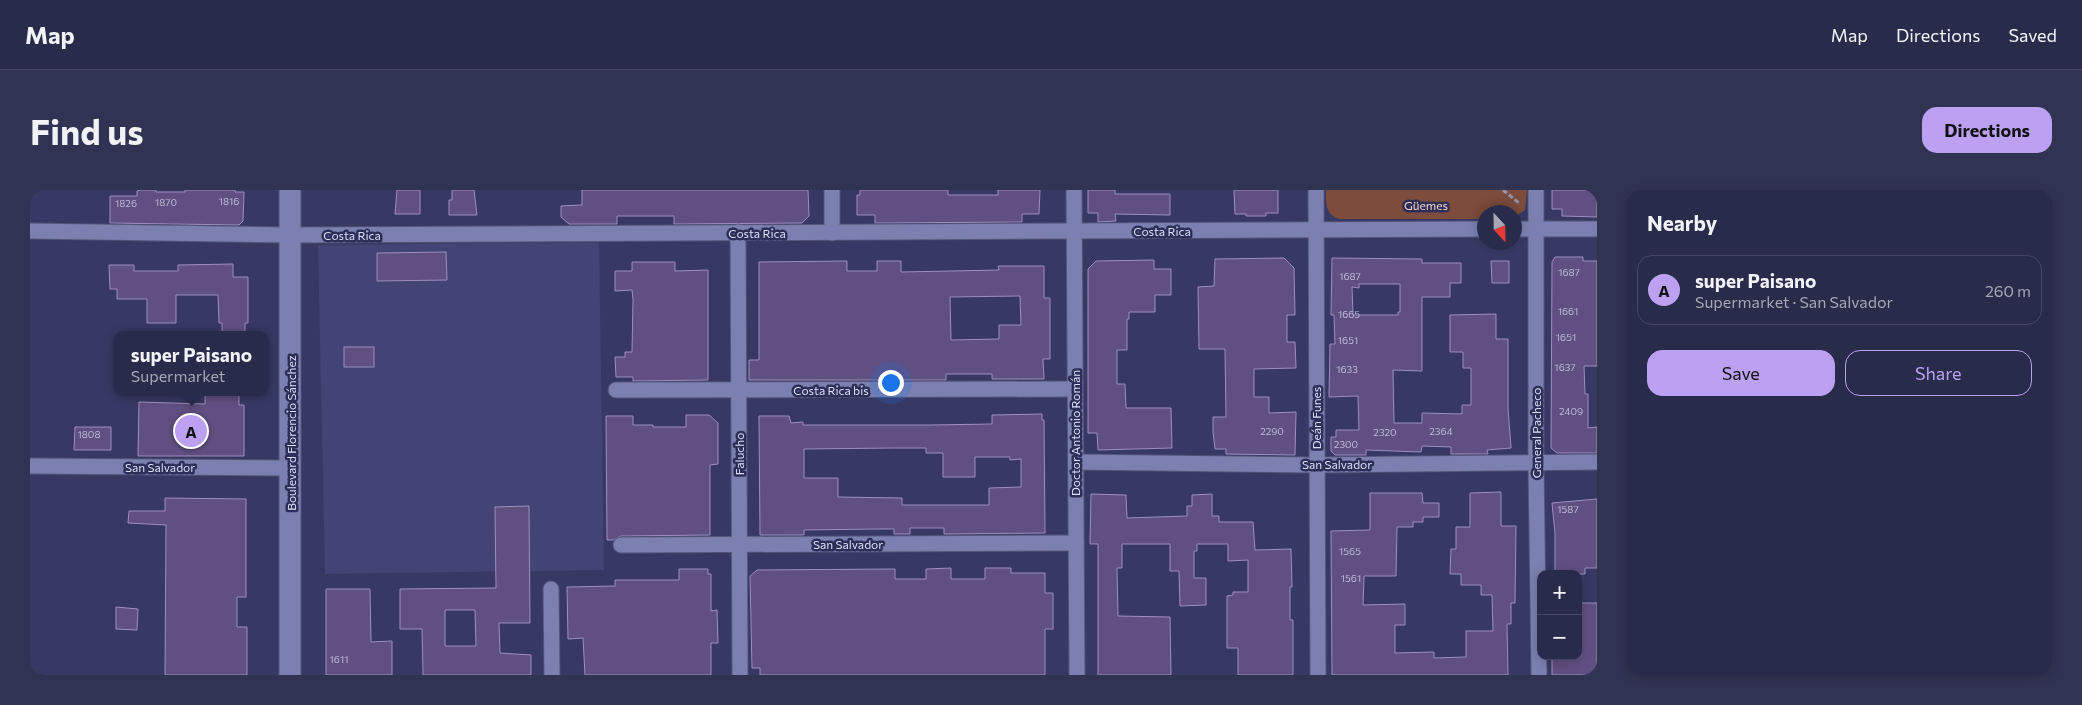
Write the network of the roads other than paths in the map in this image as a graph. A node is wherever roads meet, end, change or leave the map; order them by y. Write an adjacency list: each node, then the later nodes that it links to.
1 (290, 190): 15 (main road, Boulevard Florencio Sánchez)
2 (832, 190): 14 (street)
3 (1074, 190): 12 (street, Doctor Antonio Román)
4 (1316, 190): 10 (street, Deán Funes)
5 (1536, 190): 8 (street, General Pacheco)
6 (1477, 229): 10 (street, Costa Rica)
7 (1522, 229): 8 (street)
8 (1536, 229): 9 (street); 21 (street, General Pacheco)
9 (1597, 229)
10 (1316, 230): 12 (street, Costa Rica); 22 (street, Deán Funes)
11 (30, 231): 15 (street, Costa Rica)
12 (1075, 231): 14 (street, Costa Rica); 16 (street, Doctor Antonio Román)
13 (738, 232): 14 (street, Costa Rica); 15 (street, Costa Rica); 18 (street, Falucho)
14 (832, 233)
15 (290, 235): 24 (main road, Boulevard Florencio Sánchez)
16 (1075, 389): 18 (street, Costa Rica bis); 19 (street, Doctor Antonio Román)
17 (616, 390): 18 (street, Costa Rica bis)
18 (739, 390): 26 (street, Falucho)
19 (1076, 462): 22 (street, San Salvador); 25 (street, Doctor Antonio Román)
20 (1597, 462): 21 (street, San Salvador)
21 (1536, 463): 22 (street, San Salvador); 34 (street, General Pacheco)
22 (1316, 465): 33 (street, Deán Funes)
23 (30, 466): 24 (street, San Salvador)
24 (291, 468): 29 (main road, Boulevard Florencio Sánchez)
25 (1076, 543): 26 (street, San Salvador); 32 (street, Doctor Antonio Román)
26 (740, 544): 27 (street, San Salvador); 31 (street, Falucho)
27 (621, 545)
28 (551, 590): 30 (street)
29 (290, 675)
30 (552, 675)
31 (740, 675)
32 (1077, 675)
33 (1318, 675)
34 (1539, 675)

